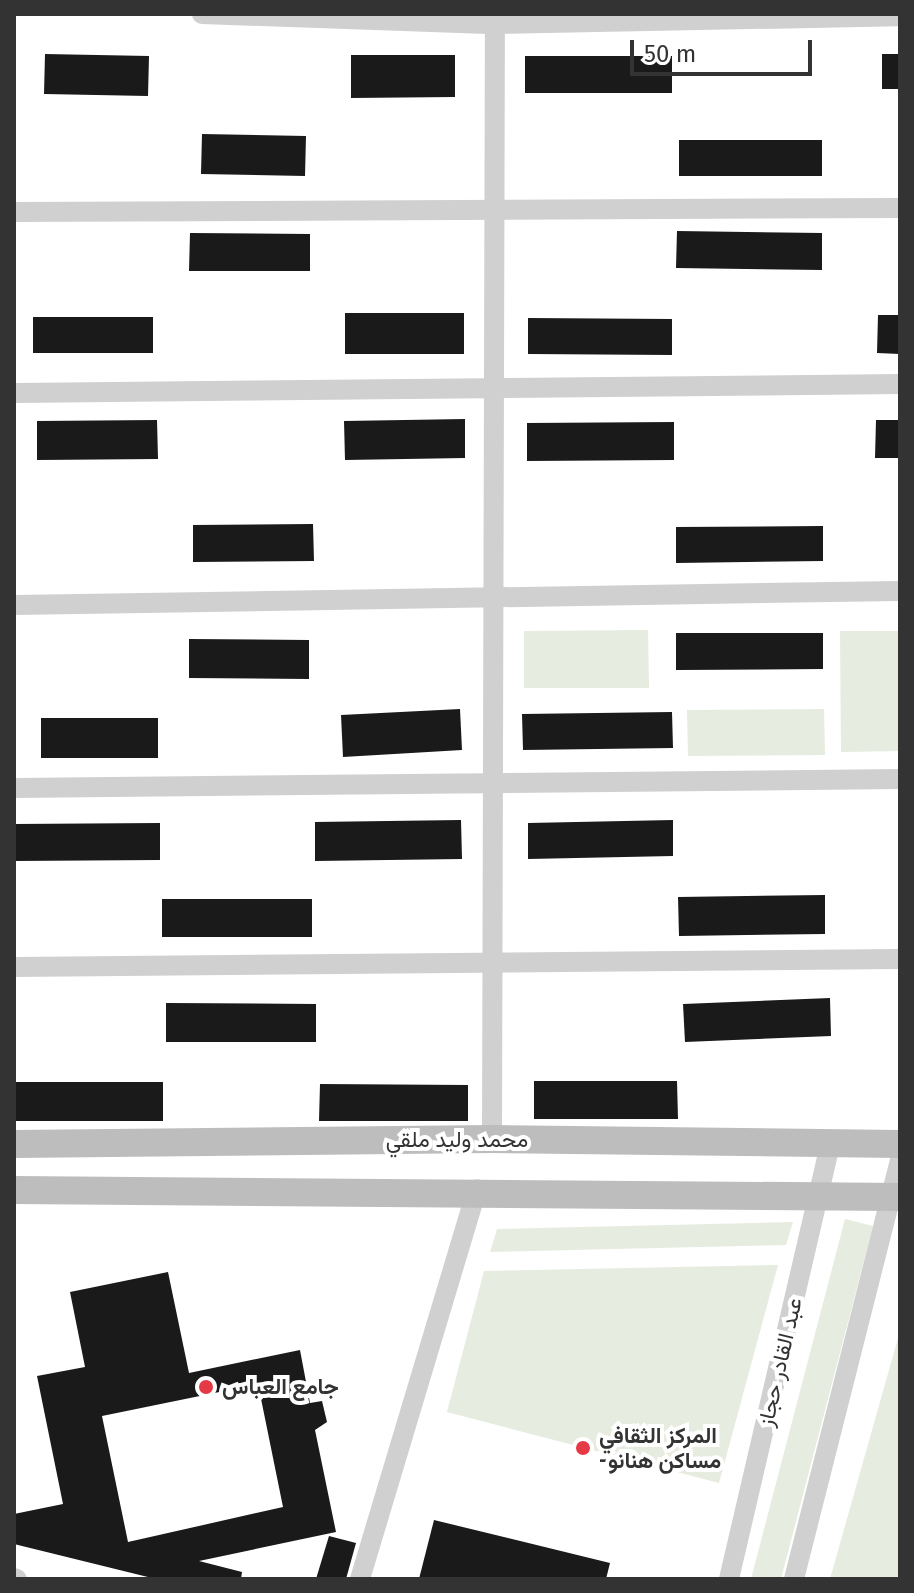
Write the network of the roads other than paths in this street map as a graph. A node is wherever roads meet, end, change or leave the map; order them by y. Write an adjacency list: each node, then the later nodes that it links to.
1 (202, 14): 3 (street)
2 (900, 16): 3 (street)
3 (495, 19): 5 (street)
4 (900, 208): 5 (street)
5 (497, 209): 6 (street); 8 (street)
6 (14, 212)
7 (900, 384): 8 (street)
8 (498, 388): 9 (street); 11 (street)
9 (14, 393)
10 (900, 591): 11 (street)
11 (495, 601): 12 (street); 14 (street)
12 (14, 605)
13 (900, 779): 14 (street)
14 (496, 785): 15 (street); 17 (street)
15 (14, 788)
16 (900, 959): 17 (street)
17 (497, 965): 18 (street); 19 (street)
18 (14, 967)
19 (492, 1139): 20 (street, محمد وليد ملقي); 22 (street, محمد وليد ملقي)
20 (14, 1144)
21 (900, 1144): 22 (street, محمد وليد ملقي)
22 (830, 1145): 26 (street, عبد القادر حجاز)
23 (900, 1160): 27 (street)
24 (477, 1189): 25 (street); 26 (street); 28 (street)
25 (14, 1190)
26 (819, 1195): 27 (street); 29 (street, عبد القادر حجاز)
27 (895, 1197): 30 (street)
28 (360, 1579)
29 (729, 1579)
30 (794, 1579)

